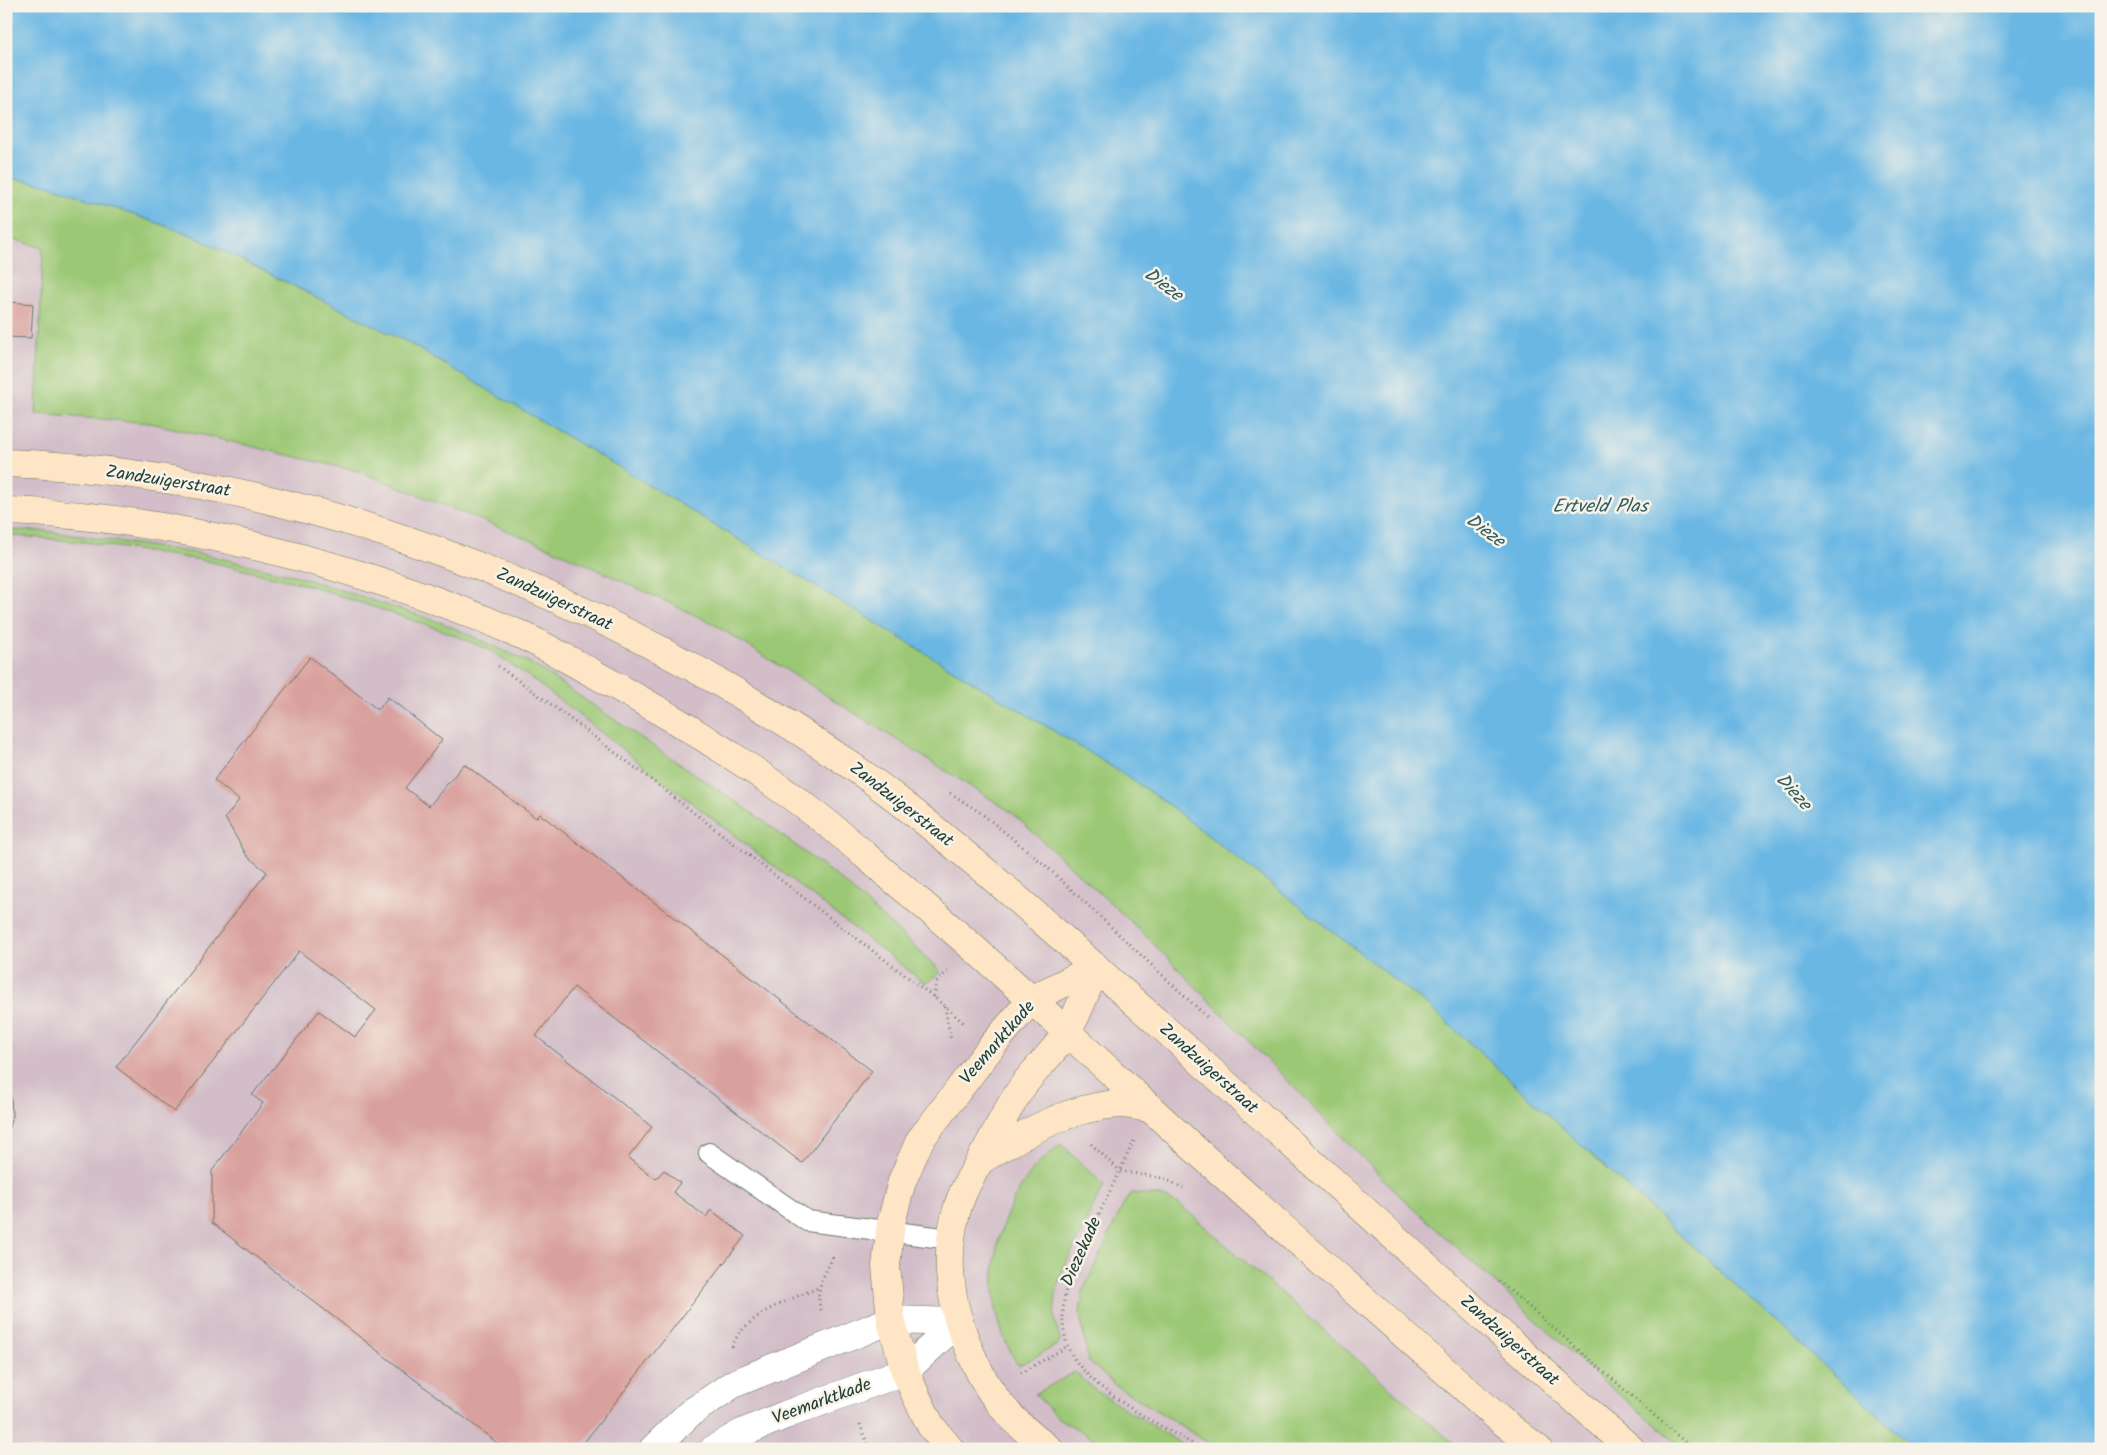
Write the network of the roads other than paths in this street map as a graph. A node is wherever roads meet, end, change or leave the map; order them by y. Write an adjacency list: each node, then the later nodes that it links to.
1 (6, 463): 3 (main road, Zandzuigerstraat)
2 (6, 511): 4 (main road)
3 (1096, 968): 4 (main road, Veemarktkade); 5 (main road); 19 (main road, Zandzuigerstraat)
4 (1032, 1000): 5 (main road); 9 (main road, Veemarktkade)
5 (1068, 1031): 6 (main road); 8 (main road)
6 (1150, 1108): 8 (main road); 18 (main road)
7 (709, 1153): 9 (lane)
8 (980, 1161): 10 (main road)
9 (890, 1231): 10 (lane); 11 (main road, Veemarktkade)
10 (951, 1238): 12 (main road)
11 (891, 1320): 12 (street); 13 (main road, Veemarktkade); 14 (street)
12 (958, 1322): 13 (street, Veemarktkade); 17 (main road)
13 (905, 1371): 15 (street, Veemarktkade); 16 (main road)
14 (654, 1449)
15 (714, 1449)
16 (950, 1449)
17 (1049, 1449)
18 (1538, 1449)
19 (1631, 1449)

